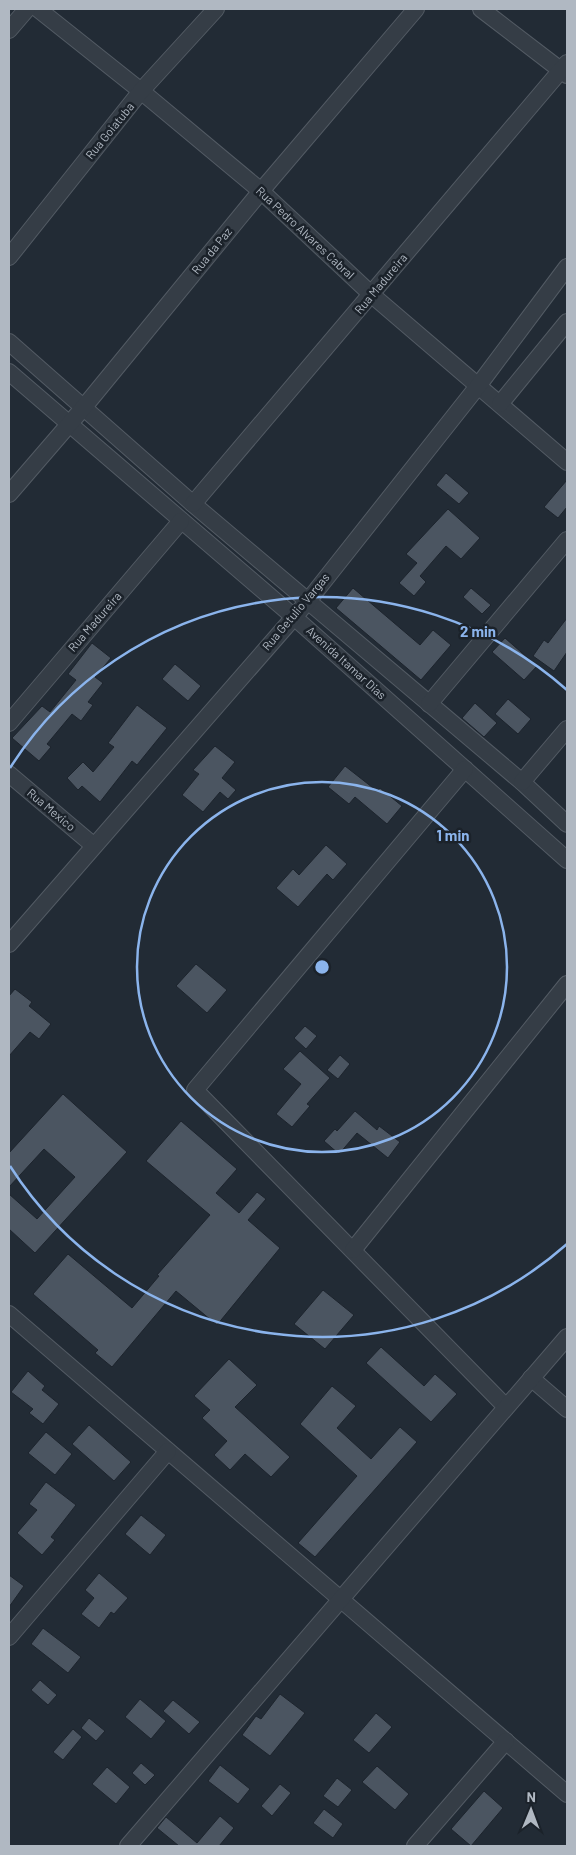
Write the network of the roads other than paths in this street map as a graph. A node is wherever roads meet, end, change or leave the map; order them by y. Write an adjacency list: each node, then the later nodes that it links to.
1 (27, 9): 6 (street)
2 (38, 9): 8 (street, Rua Pedro Alvares Cabral)
3 (216, 9): 8 (street, Rua Goiatuba)
4 (416, 9): 9 (street, Rua da Paz)
5 (481, 9): 7 (street)
6 (9, 30)
7 (565, 69): 12 (street, Rua Madureira)
8 (141, 91): 9 (street, Rua Pedro Alvares Cabral); 10 (street, Rua Goiatuba)
9 (261, 191): 12 (street, Rua Pedro Alvares Cabral); 18 (street, Rua da Paz)
10 (9, 257)
11 (567, 267): 16 (street, Rua Getulio Vargas)
12 (372, 295): 16 (street, Rua Pedro Alvares Cabral); 22 (street, Rua Madureira)
13 (567, 322): 17 (street)
14 (9, 342): 18 (street, Avenida Itamar Dias)
15 (9, 372): 19 (street, Avenida Itamar Dias)
16 (478, 386): 17 (street, Rua Pedro Alvares Cabral); 25 (street, Rua Getulio Vargas)
17 (500, 404): 20 (street, Rua Pedro Alvares Cabral)
18 (84, 407): 19 (street, Rua da Paz); 22 (street, Avenida Itamar Dias)
19 (70, 424): 21 (street, Rua da Paz); 23 (street, Avenida Itamar Dias)
20 (567, 462)
21 (9, 494)
22 (194, 504): 25 (street, Avenida Itamar Dias)
23 (181, 521): 26 (street, Avenida Itamar Dias); 28 (street, Rua Madureira)
24 (567, 540): 27 (street)
25 (308, 600): 26 (street, Rua Getulio Vargas); 27 (street, Avenida Itamar Dias)
26 (294, 617): 30 (street, Avenida Itamar Dias); 34 (street, Rua Getulio Vargas)
27 (429, 704): 32 (street, Avenida Itamar Dias)
28 (9, 723)
29 (567, 729): 32 (street)
30 (465, 769): 35 (street, Avenida Itamar Dias); 38 (street)
31 (9, 774): 34 (street, Rua Mexico)
32 (522, 782): 33 (street, Avenida Itamar Dias)
33 (567, 824)
34 (93, 845): 36 (street, Rua Getulio Vargas)
35 (567, 860)
36 (9, 944)
37 (567, 984): 38 (street)
38 (354, 1250): 42 (street)
39 (9, 1314): 44 (street)
40 (567, 1337): 41 (street)
41 (531, 1378): 42 (street); 43 (street)
42 (506, 1407): 45 (street)
43 (567, 1409)
44 (168, 1451): 45 (street); 46 (street)
45 (340, 1599): 47 (street); 49 (street)
46 (9, 1637)
47 (506, 1741): 48 (street); 50 (street)
48 (567, 1794)
49 (128, 1846)
50 (415, 1846)

